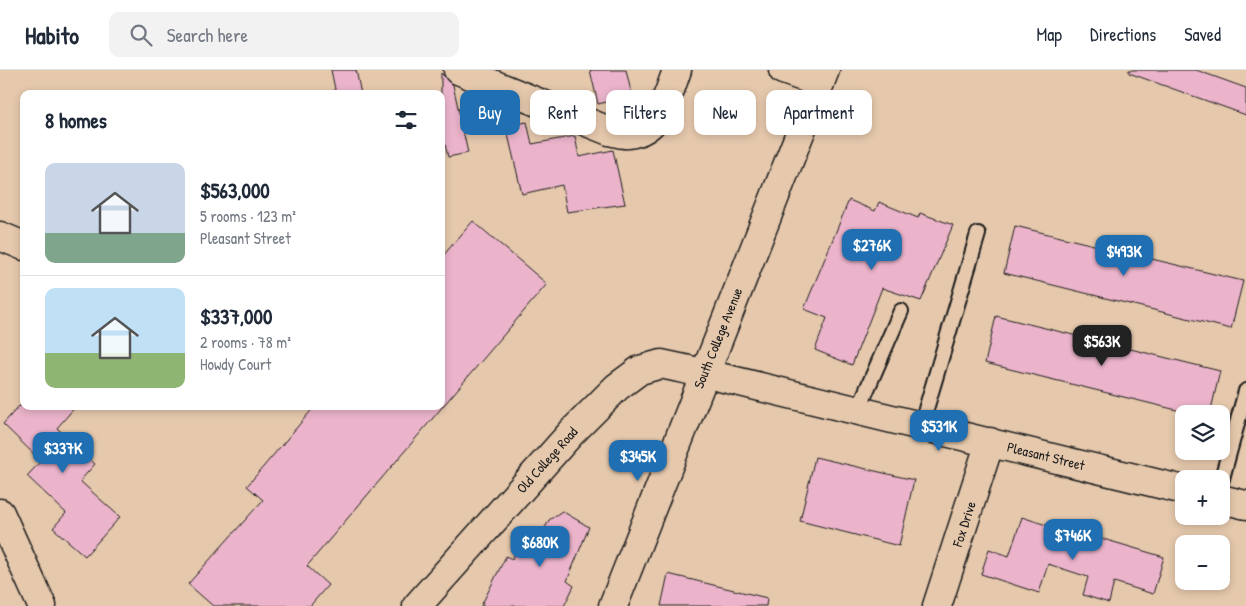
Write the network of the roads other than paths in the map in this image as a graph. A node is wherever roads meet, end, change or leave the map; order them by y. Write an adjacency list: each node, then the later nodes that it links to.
1 (458, 70): 2 (street)
2 (677, 70)
3 (783, 70): 4 (street)
4 (822, 77): 9 (street, South College Avenue)
5 (978, 234): 12 (lane)
6 (0, 236): 7 (street)
7 (20, 244)
8 (901, 311): 11 (lane)
9 (703, 373): 11 (street, Pleasant Street); 20 (street, Old College Road); 21 (street, South College Avenue)
10 (1246, 391): 14 (lane)
11 (858, 410): 12 (street, Pleasant Street)
12 (922, 426): 13 (street, Pleasant Street)
13 (990, 442): 15 (street, Pleasant Street); 22 (street, Fox Drive)
14 (1224, 470)
15 (1175, 488)
16 (1230, 501): 17 (street)
17 (1246, 505)
18 (0, 513): 19 (street)
19 (42, 606)
20 (418, 606)
21 (613, 606)
22 (937, 606)

